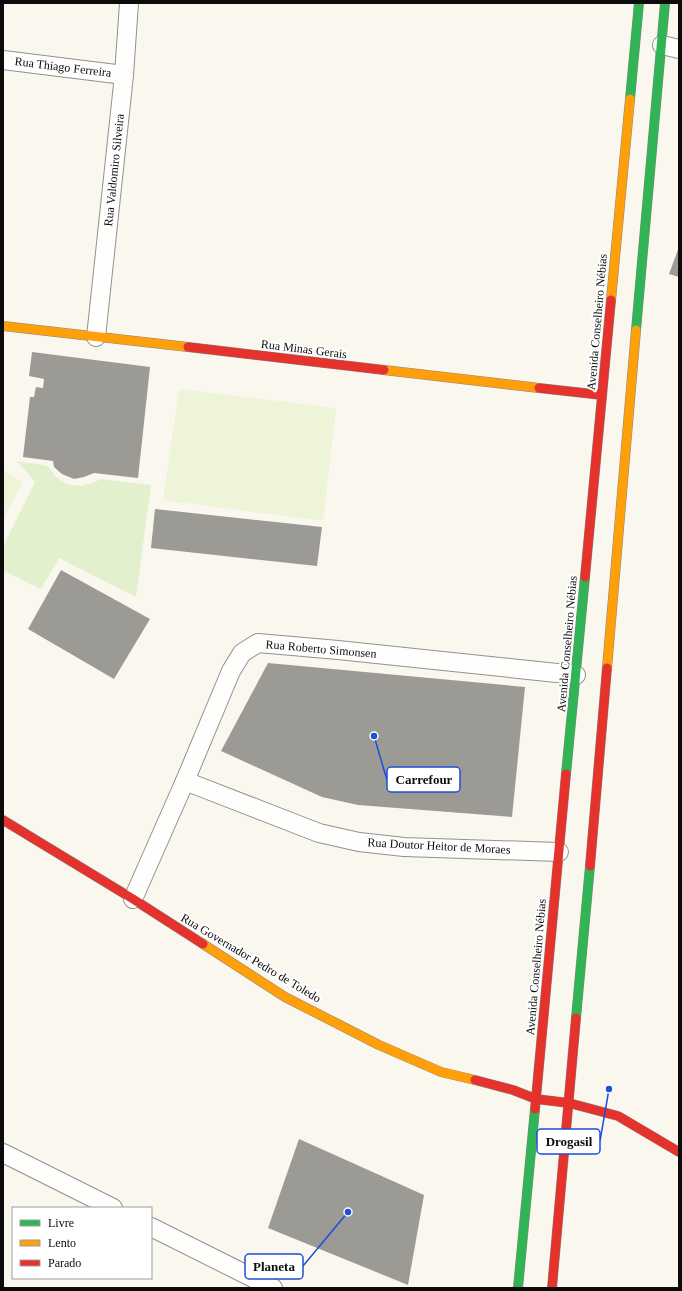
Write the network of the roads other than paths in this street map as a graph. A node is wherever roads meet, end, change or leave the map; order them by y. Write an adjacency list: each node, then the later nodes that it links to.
1 (129, 3): 7 (street, Rua Valdomiro Silveira)
2 (639, 3): 13 (main road, Avenida Conselheiro Nébias)
3 (665, 3): 4 (main road)
4 (662, 44): 5 (street); 10 (main road)
5 (679, 49)
6 (3, 60): 7 (street, Rua Thiago Ferreira)
7 (124, 75): 9 (street, Rua Valdomiro Silveira)
8 (3, 326): 9 (main road, Rua Minas Gerais)
9 (96, 337): 13 (main road, Rua Minas Gerais)
10 (634, 366): 11 (main road); 20 (main road)
11 (623, 377)
12 (612, 389): 13 (main road)
13 (602, 395): 14 (main road, Avenida Conselheiro Nébias)
14 (576, 675): 15 (street, Rua Roberto Simonsen); 17 (main road, Avenida Conselheiro Nébias)
15 (185, 780): 17 (street, Rua Doutor Heitor de Moraes); 18 (street, Rua Roberto Simonsen)
16 (3, 820): 18 (main road, Rua Governador Pedro de Toledo)
17 (559, 852): 19 (main road, Avenida Conselheiro Nébias)
18 (133, 899): 19 (main road, Rua Governador Pedro de Toledo)
19 (536, 1099): 20 (main road, Rua Governador Pedro de Toledo); 26 (main road, Avenida Conselheiro Nébias)
20 (569, 1103): 21 (main road, Rua Governador Pedro de Toledo); 27 (main road)
21 (679, 1152)
22 (3, 1153): 23 (street)
23 (111, 1207)
24 (152, 1228): 25 (street)
25 (273, 1288)
26 (518, 1288)
27 (552, 1288)

